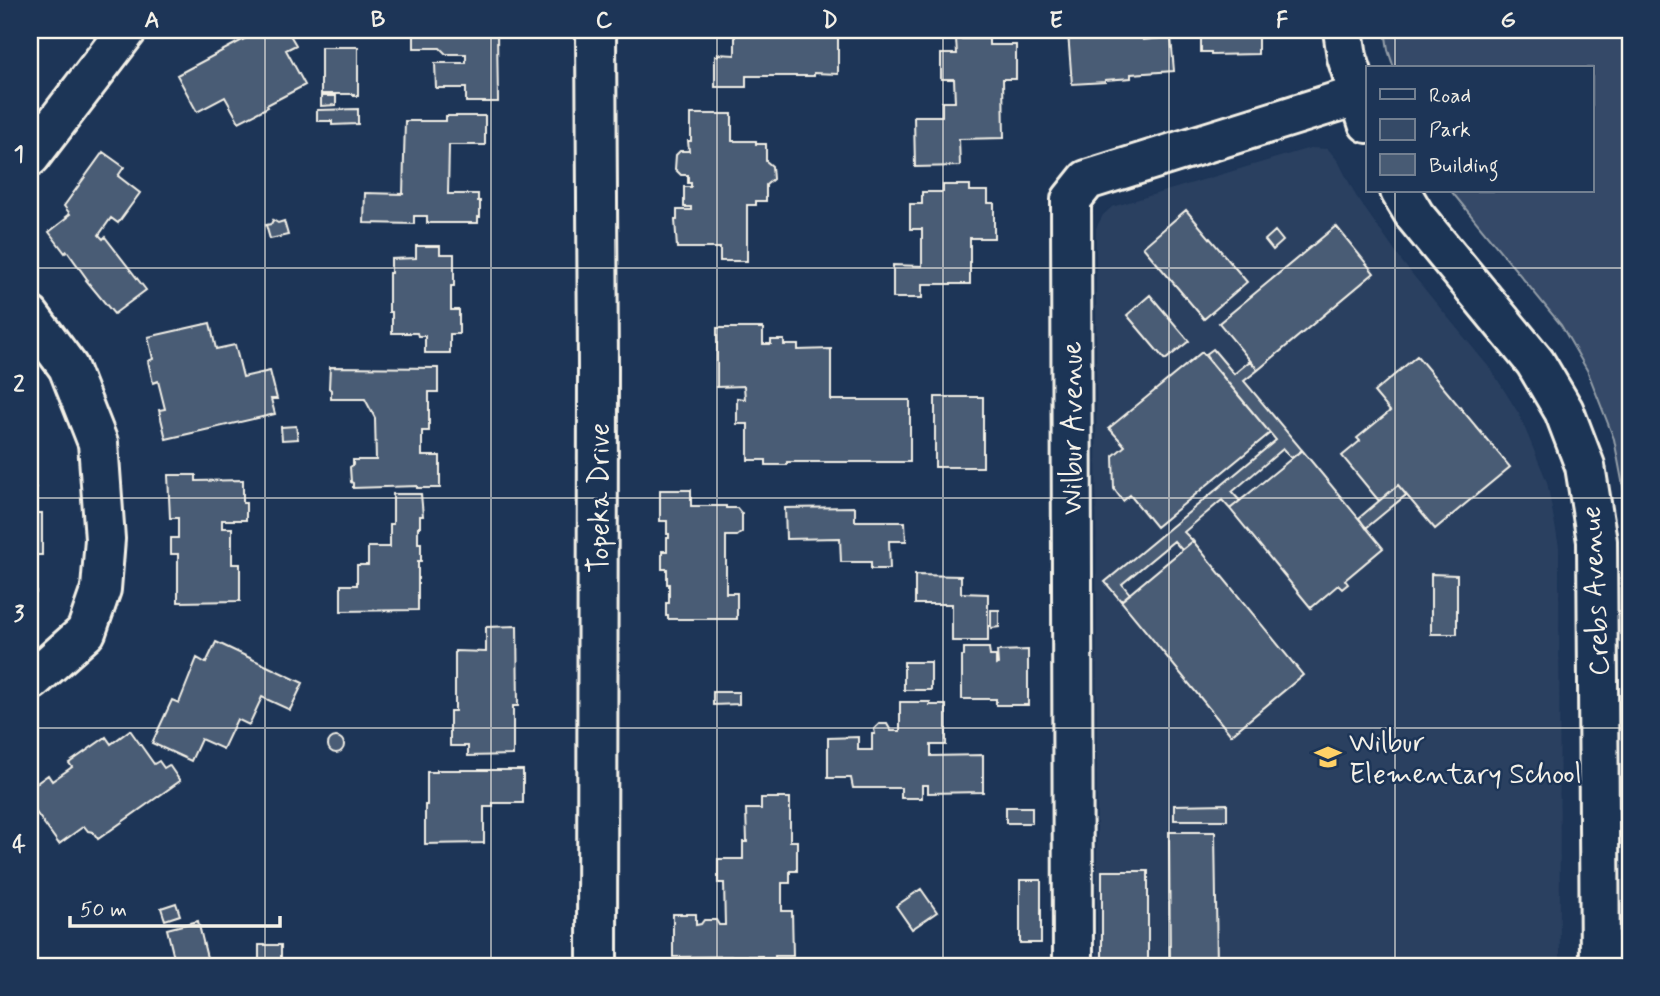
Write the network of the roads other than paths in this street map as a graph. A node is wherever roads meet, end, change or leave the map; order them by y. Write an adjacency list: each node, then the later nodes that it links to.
1 (127, 30): 5 (street)
2 (596, 30): 10 (street, Topeka Drive)
3 (1343, 30): 4 (street)
4 (1363, 109): 11 (street, Wilbur Avenue)
5 (30, 157)
6 (1401, 192): 9 (street, Crebs Avenue)
7 (30, 316): 8 (street)
8 (32, 680)
9 (1615, 870): 12 (street, Crebs Avenue)
10 (597, 966)
11 (1073, 966)
12 (1600, 966)

